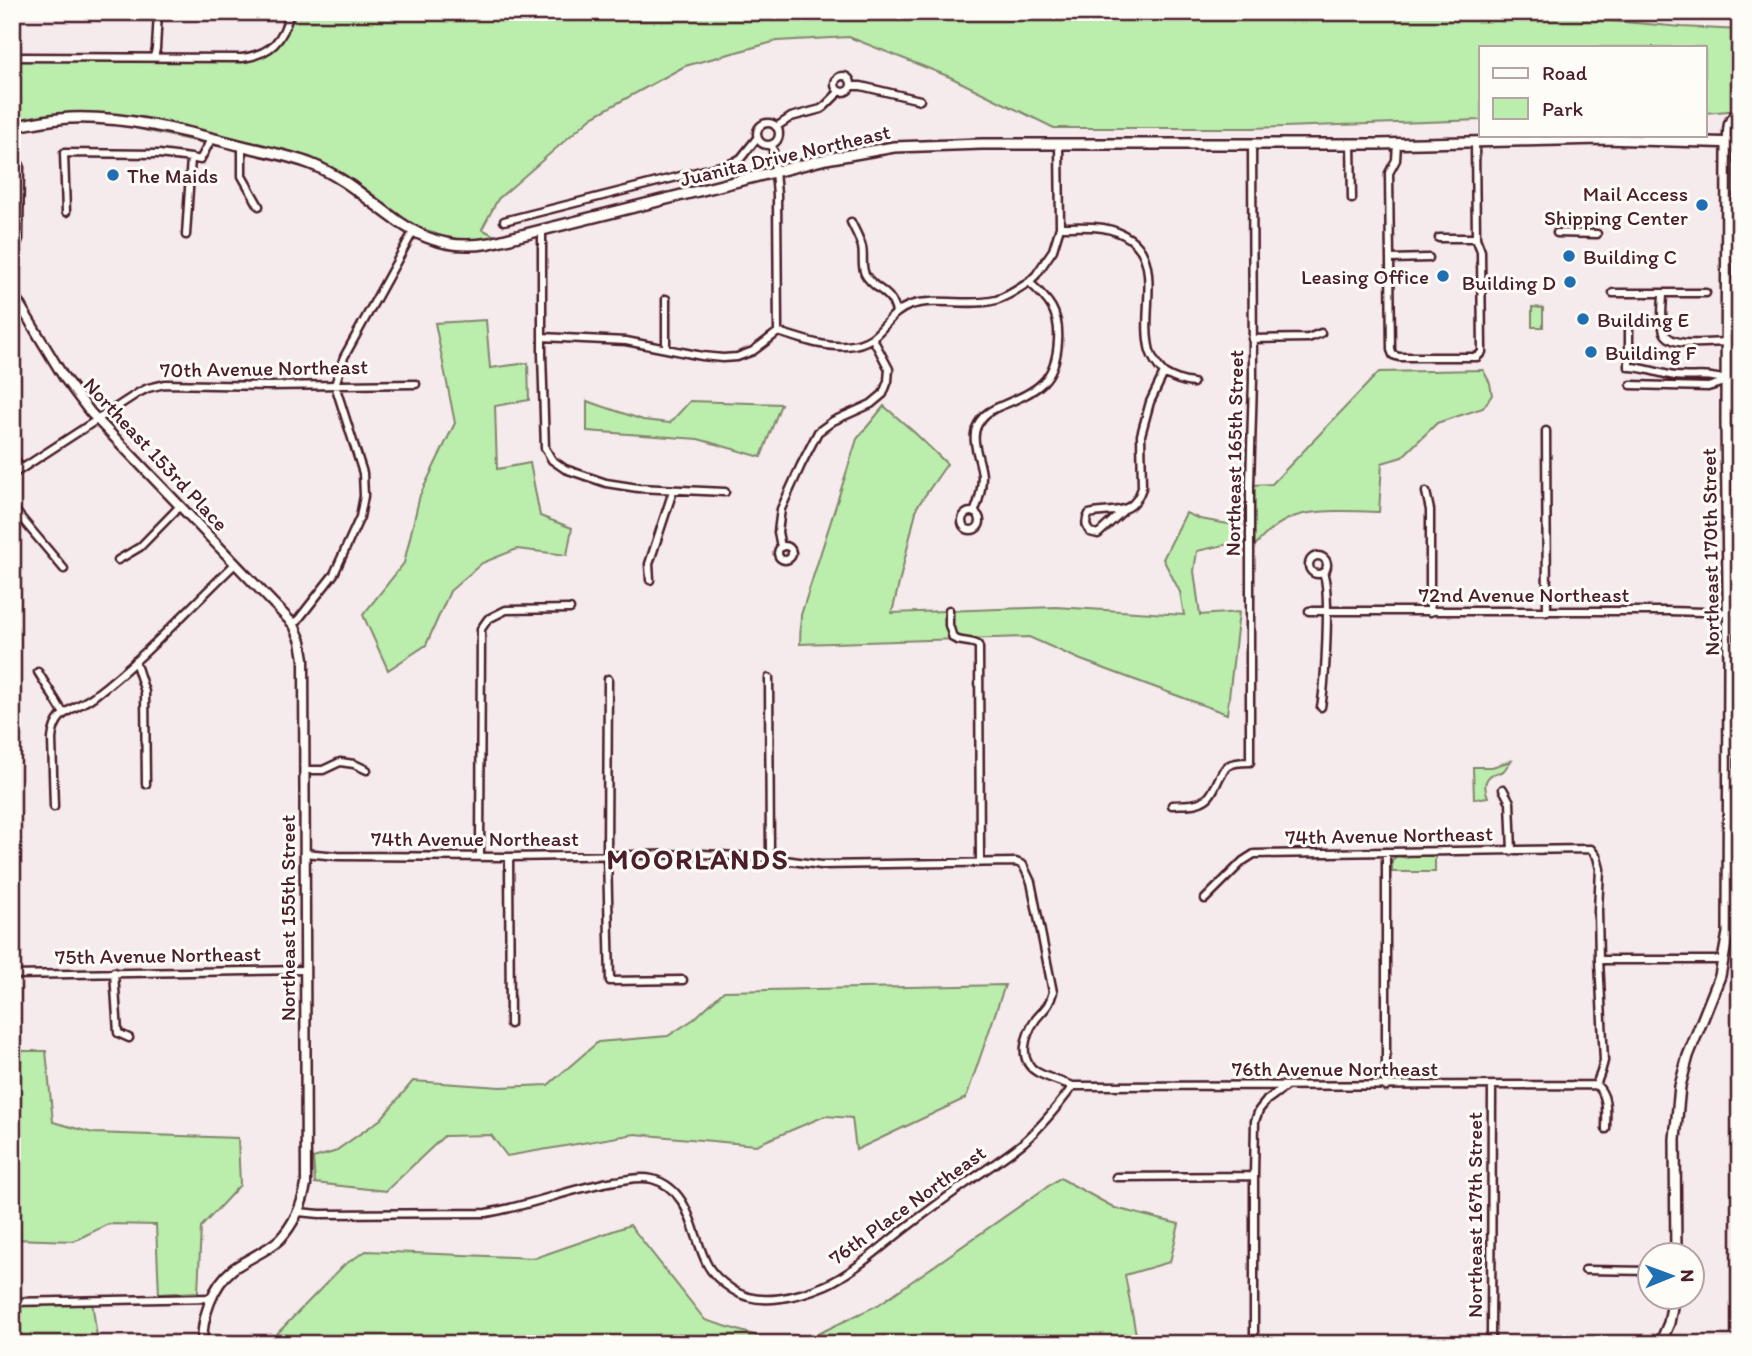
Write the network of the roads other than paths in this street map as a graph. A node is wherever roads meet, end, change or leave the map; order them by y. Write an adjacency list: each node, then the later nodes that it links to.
1 (158, 12): 4 (street)
2 (290, 12): 4 (street)
3 (12, 57): 4 (street)
4 (154, 57)
5 (852, 86): 6 (street); 6 (street); 7 (street)
6 (839, 92): 10 (street)
7 (920, 100)
8 (1740, 110): 16 (street)
9 (12, 127): 11 (main road, Juanita Drive Northeast)
10 (776, 127): 12 (street); 18 (street)
11 (212, 138): 21 (main road, Juanita Drive Northeast); 22 (street)
12 (757, 138): 18 (street); 28 (street)
13 (1351, 143): 14 (main road, Juanita Drive Northeast); 20 (main road, Juanita Drive Northeast); 25 (street)
14 (1396, 143): 15 (main road, Juanita Drive Northeast); 40 (street)
15 (1475, 143): 16 (main road, Juanita Drive Northeast); 37 (street)
16 (1727, 143): 17 (main road, Juanita Drive Northeast); 54 (main road, Northeast 170th Street)
17 (1740, 143)
18 (772, 144): 24 (street)
19 (1059, 144): 20 (main road, Juanita Drive Northeast); 24 (main road, Juanita Drive Northeast); 30 (street)
20 (1252, 144): 53 (street, Northeast 165th Street)
21 (242, 146): 26 (street); 32 (main road, Juanita Drive Northeast)
22 (191, 158): 27 (street); 35 (street)
23 (20, 165): 38 (street)
24 (775, 172): 31 (main road, Juanita Drive Northeast); 49 (street)
25 (1352, 199)
26 (258, 206)
27 (66, 212)
28 (503, 221)
29 (851, 222): 47 (street)
30 (1060, 227): 41 (street); 56 (street)
31 (542, 229): 32 (main road, Juanita Drive Northeast); 51 (street)
32 (413, 232): 62 (street)
33 (1556, 233): 34 (street)
34 (1597, 234)
35 (186, 235)
36 (1439, 238): 37 (street)
37 (1476, 238): 40 (street)
38 (12, 247)
39 (1429, 258): 40 (street)
40 (1390, 259)
41 (1029, 282): 47 (street); 74 (street)
42 (12, 292): 63 (street, Northeast 153rd Place)
43 (1613, 293): 44 (street)
44 (1663, 293): 45 (street); 54 (street)
45 (1706, 293)
46 (666, 299): 55 (street)
47 (896, 312): 52 (street)
48 (1629, 323): 58 (street)
49 (778, 332): 52 (street); 55 (street)
50 (1321, 333): 53 (street)
51 (542, 337): 55 (street); 68 (street)
52 (873, 339): 75 (street)
53 (1252, 339): 100 (street, Northeast 165th Street)
54 (1726, 342): 58 (main road, Northeast 170th Street)
55 (666, 348)
56 (1164, 373): 59 (street); 73 (street)
57 (1740, 381): 58 (street)
58 (1727, 382): 61 (street); 87 (main road, Northeast 170th Street)
59 (1193, 383)
60 (416, 384): 62 (street, 70th Avenue Northeast)
61 (1631, 385)
62 (335, 386): 63 (street, 70th Avenue Northeast); 89 (street)
63 (97, 419): 66 (street, 70th Avenue Northeast); 71 (street, Northeast 153rd Place)
64 (1546, 431): 86 (street)
65 (12, 455): 66 (street)
66 (21, 469): 67 (street, 70th Avenue Northeast)
67 (12, 475)
68 (673, 491): 69 (street); 80 (street)
69 (725, 492)
70 (1426, 492): 85 (street)
71 (180, 506): 76 (street); 77 (street, Northeast 153rd Place)
72 (12, 507): 78 (street)
73 (1124, 510): 73 (street)
74 (974, 513)
75 (781, 547)
76 (118, 560)
77 (235, 564): 89 (street, Northeast 153rd Place); 90 (street)
78 (64, 569)
79 (1322, 573): 84 (street)
80 (650, 580)
81 (570, 609): 106 (street)
82 (949, 610): 109 (street)
83 (1309, 611): 84 (street, 72nd Avenue Northeast)
84 (1326, 611): 85 (street, 72nd Avenue Northeast); 94 (street)
85 (1430, 612): 86 (street, 72nd Avenue Northeast)
86 (1547, 612): 87 (street, 72nd Avenue Northeast)
87 (1728, 613): 88 (street, 72nd Avenue Northeast); 112 (main road, Northeast 170th Street)
88 (1740, 613)
89 (294, 625): 97 (street, Northeast 155th Street)
90 (135, 661): 95 (street); 98 (street)
91 (38, 672): 95 (street)
92 (769, 678): 108 (street)
93 (608, 679): 105 (street)
94 (1321, 707)
95 (64, 714): 101 (street)
96 (367, 770): 97 (street)
97 (304, 771): 104 (street, Northeast 155th Street)
98 (146, 785)
99 (1503, 789): 102 (street)
100 (1172, 804)
101 (54, 807)
102 (1512, 850): 103 (street, 74th Avenue Northeast); 111 (street, 74th Avenue Northeast)
103 (1386, 852): 110 (street, 74th Avenue Northeast); 123 (street)
104 (304, 853): 106 (street, 74th Avenue Northeast); 113 (street, Northeast 155th Street)
105 (607, 855): 107 (street, 74th Avenue Northeast); 108 (street, 74th Avenue Northeast); 116 (street)
106 (480, 856): 107 (street, 74th Avenue Northeast)
107 (509, 857): 117 (street)
108 (770, 858): 109 (street, 74th Avenue Northeast)
109 (980, 862): 121 (street, 74th Avenue Northeast)
110 (1205, 900)
111 (1599, 960): 112 (street); 120 (street)
112 (1723, 960): 128 (main road, Northeast 170th Street)
113 (304, 970): 114 (street, 75th Avenue Northeast); 127 (street, Northeast 155th Street)
114 (114, 972): 115 (street, 75th Avenue Northeast); 118 (street)
115 (12, 975)
116 (683, 980)
117 (510, 1024)
118 (129, 1038)
119 (1286, 1085): 121 (street, 76th Avenue Northeast); 123 (street, 76th Avenue Northeast); 125 (street)
120 (1596, 1085): 122 (street, 76th Avenue Northeast); 124 (street)
121 (1073, 1086): 127 (street, 76th Place Northeast)
122 (1492, 1086): 123 (street, 76th Avenue Northeast); 136 (street, Northeast 167th Street)
123 (1386, 1087)
124 (1606, 1129)
125 (1254, 1176): 126 (street); 135 (street)
126 (1116, 1177)
127 (298, 1212): 131 (street)
128 (1675, 1240)
129 (1585, 1270): 130 (street)
130 (1636, 1271)
131 (212, 1298): 132 (street); 134 (street)
132 (12, 1302)
133 (1672, 1310): 137 (main road)
134 (202, 1344)
135 (1254, 1344)
136 (1492, 1344)
137 (1660, 1344)

